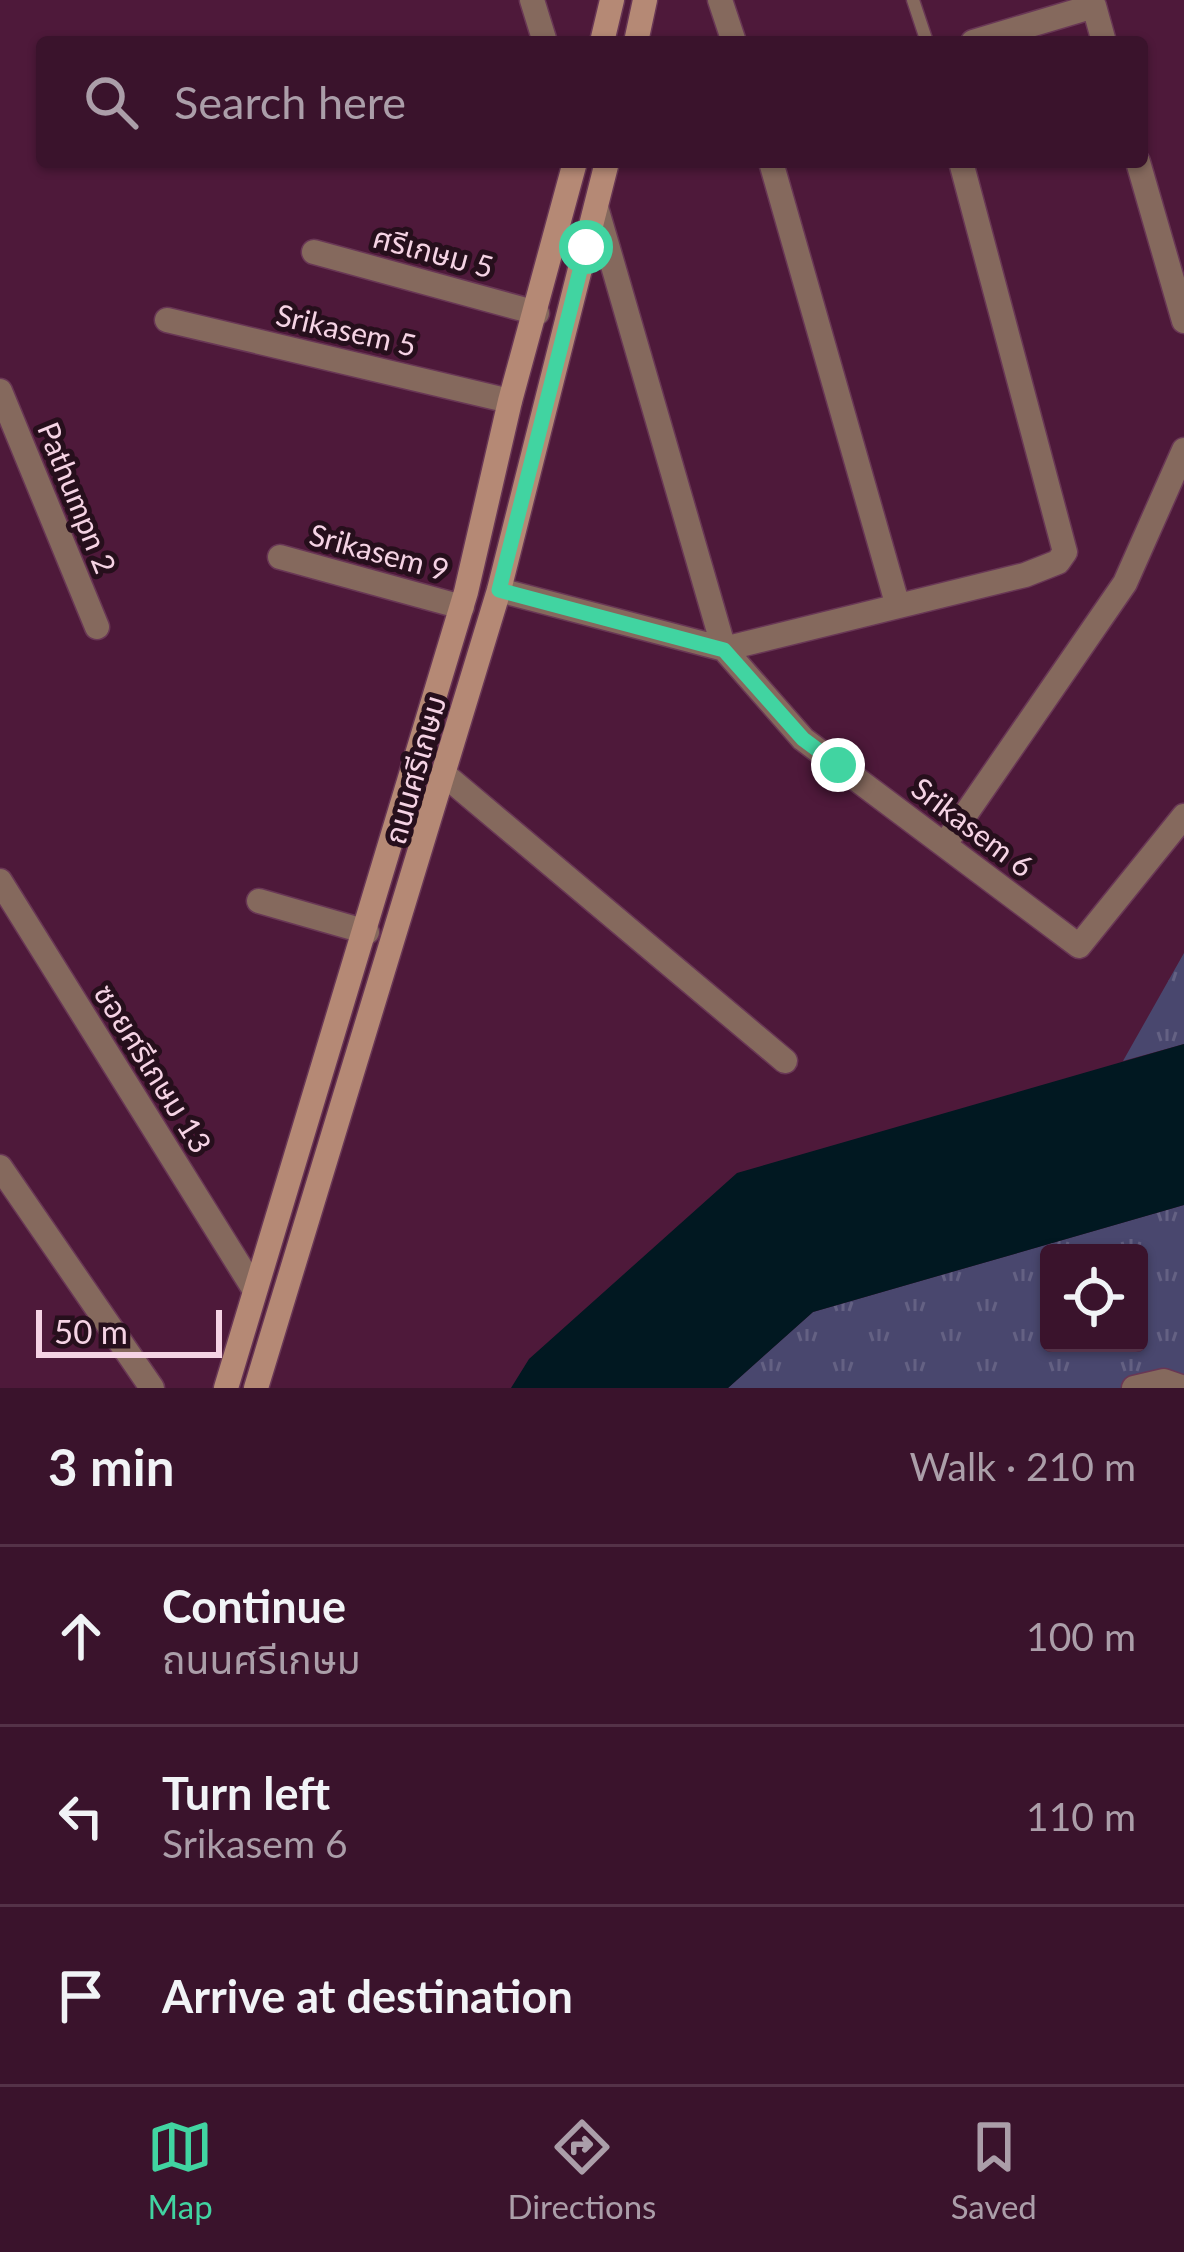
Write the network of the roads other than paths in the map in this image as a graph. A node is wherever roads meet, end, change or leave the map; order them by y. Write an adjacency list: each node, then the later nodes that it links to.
1 (532, 0): 7 (street)
2 (611, 0): 8 (main road)
3 (645, 0): 9 (main road)
4 (720, 0): 10 (street)
5 (913, 0): 11 (lane)
6 (1099, 2): 12 (street); 13 (street)
7 (543, 36)
8 (603, 36)
9 (637, 36)
10 (732, 36)
11 (925, 36)
12 (992, 36)
13 (1104, 36)
14 (573, 168): 21 (main road, ถนนศรีเกษม)
15 (612, 168): 19 (main road, ถนนศรีเกษม)
16 (773, 168): 29 (street)
17 (963, 168): 29 (street)
18 (1140, 168): 23 (street)
19 (596, 207): 28 (main road, ถนนศรีเกษม); 32 (street)
20 (314, 252): 21 (street, ศรีเกษม 5)
21 (537, 313): 25 (main road, ถนนศรีเกษม)
22 (167, 320): 25 (street, Srikasem 5)
23 (1184, 321)
24 (0, 391): 31 (street, Pathumpn 2)
25 (510, 401): 30 (main road, ถนนศรีเกษม)
26 (1184, 450): 35 (street)
27 (280, 557): 30 (street, Srikasem 9)
28 (499, 590): 32 (street); 33 (main road, ถนนศรีเกษม)
29 (897, 603): 32 (street)
30 (462, 607): 38 (main road, ถนนศรีเกษม)
31 (98, 627)
32 (724, 650): 35 (street, Srikasem 6)
33 (446, 776): 39 (street); 44 (main road, ถนนศรีเกษม)
34 (1184, 816): 35 (street, Srikasem 6)
35 (944, 844)
36 (0, 881): 41 (street, ซอยศรีเกษม 13)
37 (259, 901): 38 (street)
38 (367, 932): 41 (main road, ถนนศรีเกษม)
39 (785, 1061)
40 (0, 1167): 42 (street)
41 (254, 1289): 43 (main road, ถนนศรีเกษม)
42 (152, 1388)
43 (226, 1388)
44 (256, 1388)
45 (1134, 1388): 46 (street)
46 (1184, 1388)

